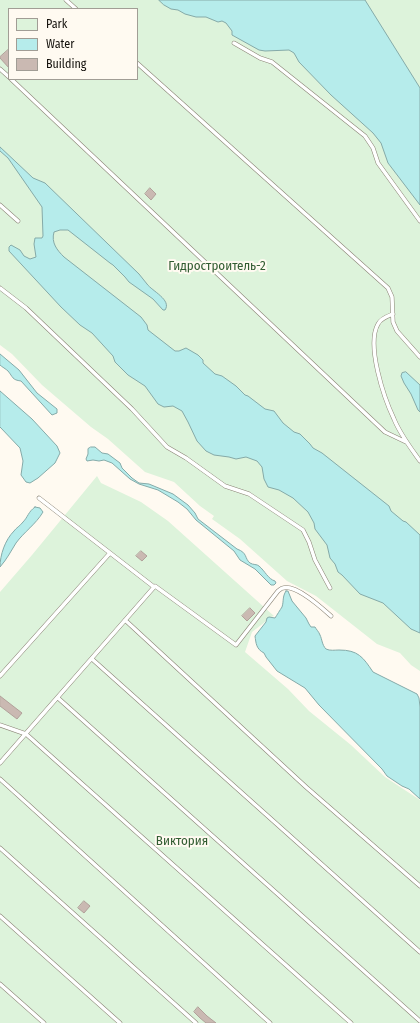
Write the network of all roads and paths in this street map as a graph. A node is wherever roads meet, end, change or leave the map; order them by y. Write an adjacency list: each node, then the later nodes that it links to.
1 (66, 0): 2 (lane)
2 (75, 8)
3 (234, 43): 10 (lane)
4 (138, 64): 12 (lane)
5 (0, 69): 6 (lane)
6 (8, 76)
7 (12, 80): 14 (lane)
8 (0, 205): 9 (lane)
9 (18, 221)
10 (420, 221)
11 (0, 288): 19 (lane)
12 (393, 314): 13 (lane); 14 (lane)
13 (420, 356)
14 (406, 442): 15 (lane)
15 (420, 461)
16 (39, 498): 17 (lane)
17 (110, 553): 18 (lane); 23 (lane)
18 (154, 587): 20 (lane); 21 (lane)
19 (330, 588)
20 (331, 616)
21 (126, 620): 22 (lane); 30 (lane)
22 (92, 659): 24 (lane); 32 (lane)
23 (0, 676)
24 (58, 698): 26 (lane); 34 (lane)
25 (0, 726): 26 (lane)
26 (26, 734): 27 (lane); 39 (lane)
27 (0, 763)
28 (0, 779): 38 (lane)
29 (0, 848): 37 (lane)
30 (420, 886)
31 (0, 916): 36 (lane)
32 (420, 952)
33 (0, 984): 35 (lane)
34 (420, 1021)
35 (44, 1023)
36 (120, 1023)
37 (196, 1023)
38 (270, 1023)
39 (351, 1023)

